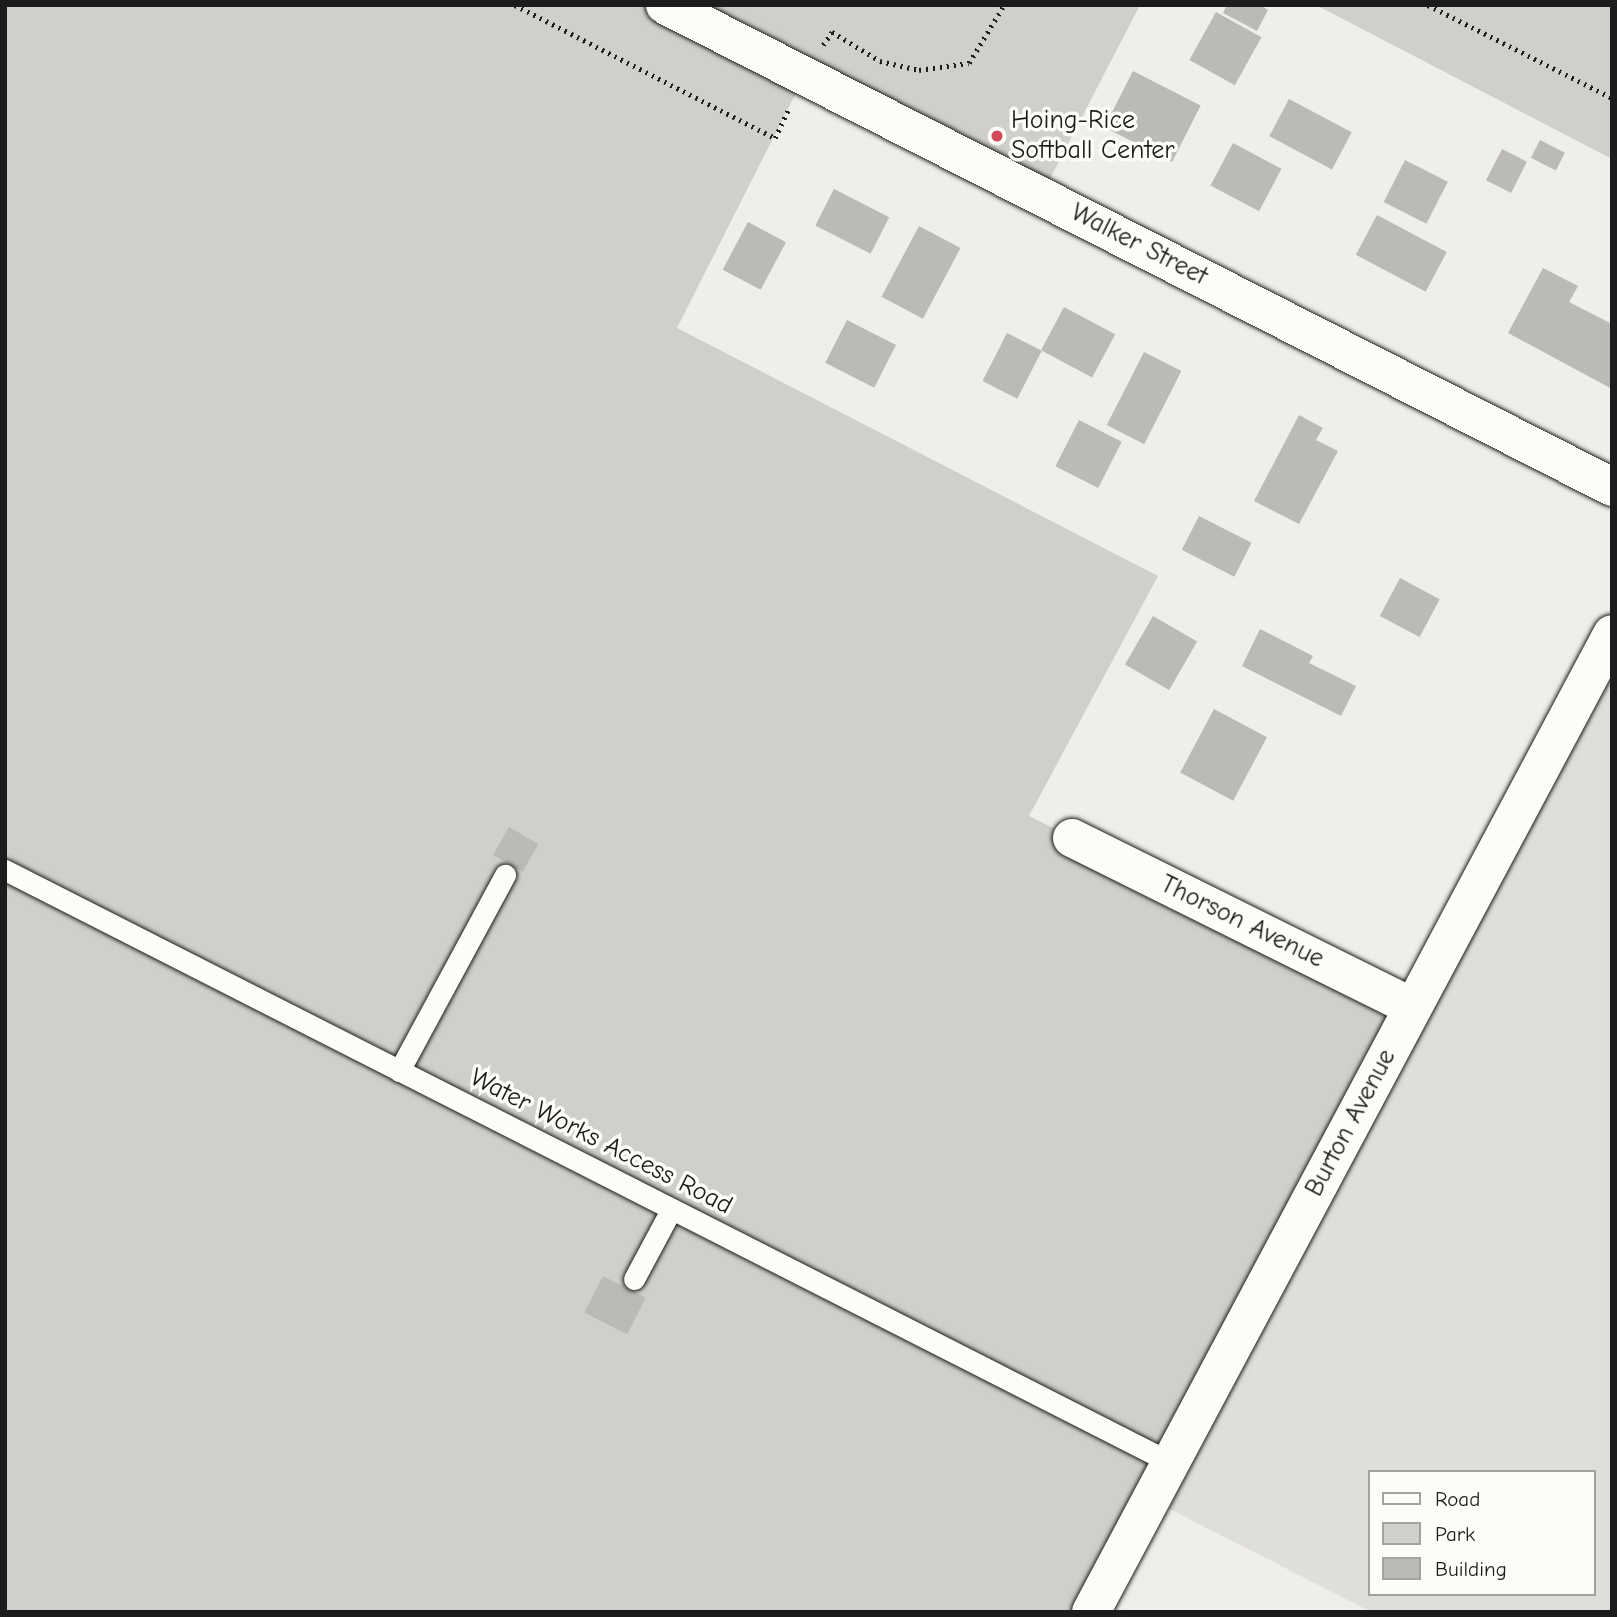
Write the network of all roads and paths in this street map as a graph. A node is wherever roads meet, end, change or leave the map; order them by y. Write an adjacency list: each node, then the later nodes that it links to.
1 (665, 5): 4 (street, Walker Street)
2 (1428, 5): 3 (path)
3 (1612, 98)
4 (1612, 487)
5 (1612, 634): 9 (street, Burton Avenue)
6 (1072, 838): 9 (street, Thorson Avenue)
7 (5, 870): 10 (lane, Water Works Access Road)
8 (505, 875): 10 (lane)
9 (1412, 1007): 13 (street, Burton Avenue)
10 (399, 1071): 11 (lane, Water Works Access Road)
11 (671, 1210): 12 (lane); 13 (lane, Water Works Access Road)
12 (634, 1279)
13 (1172, 1463): 14 (street, Burton Avenue)
14 (1091, 1612)

